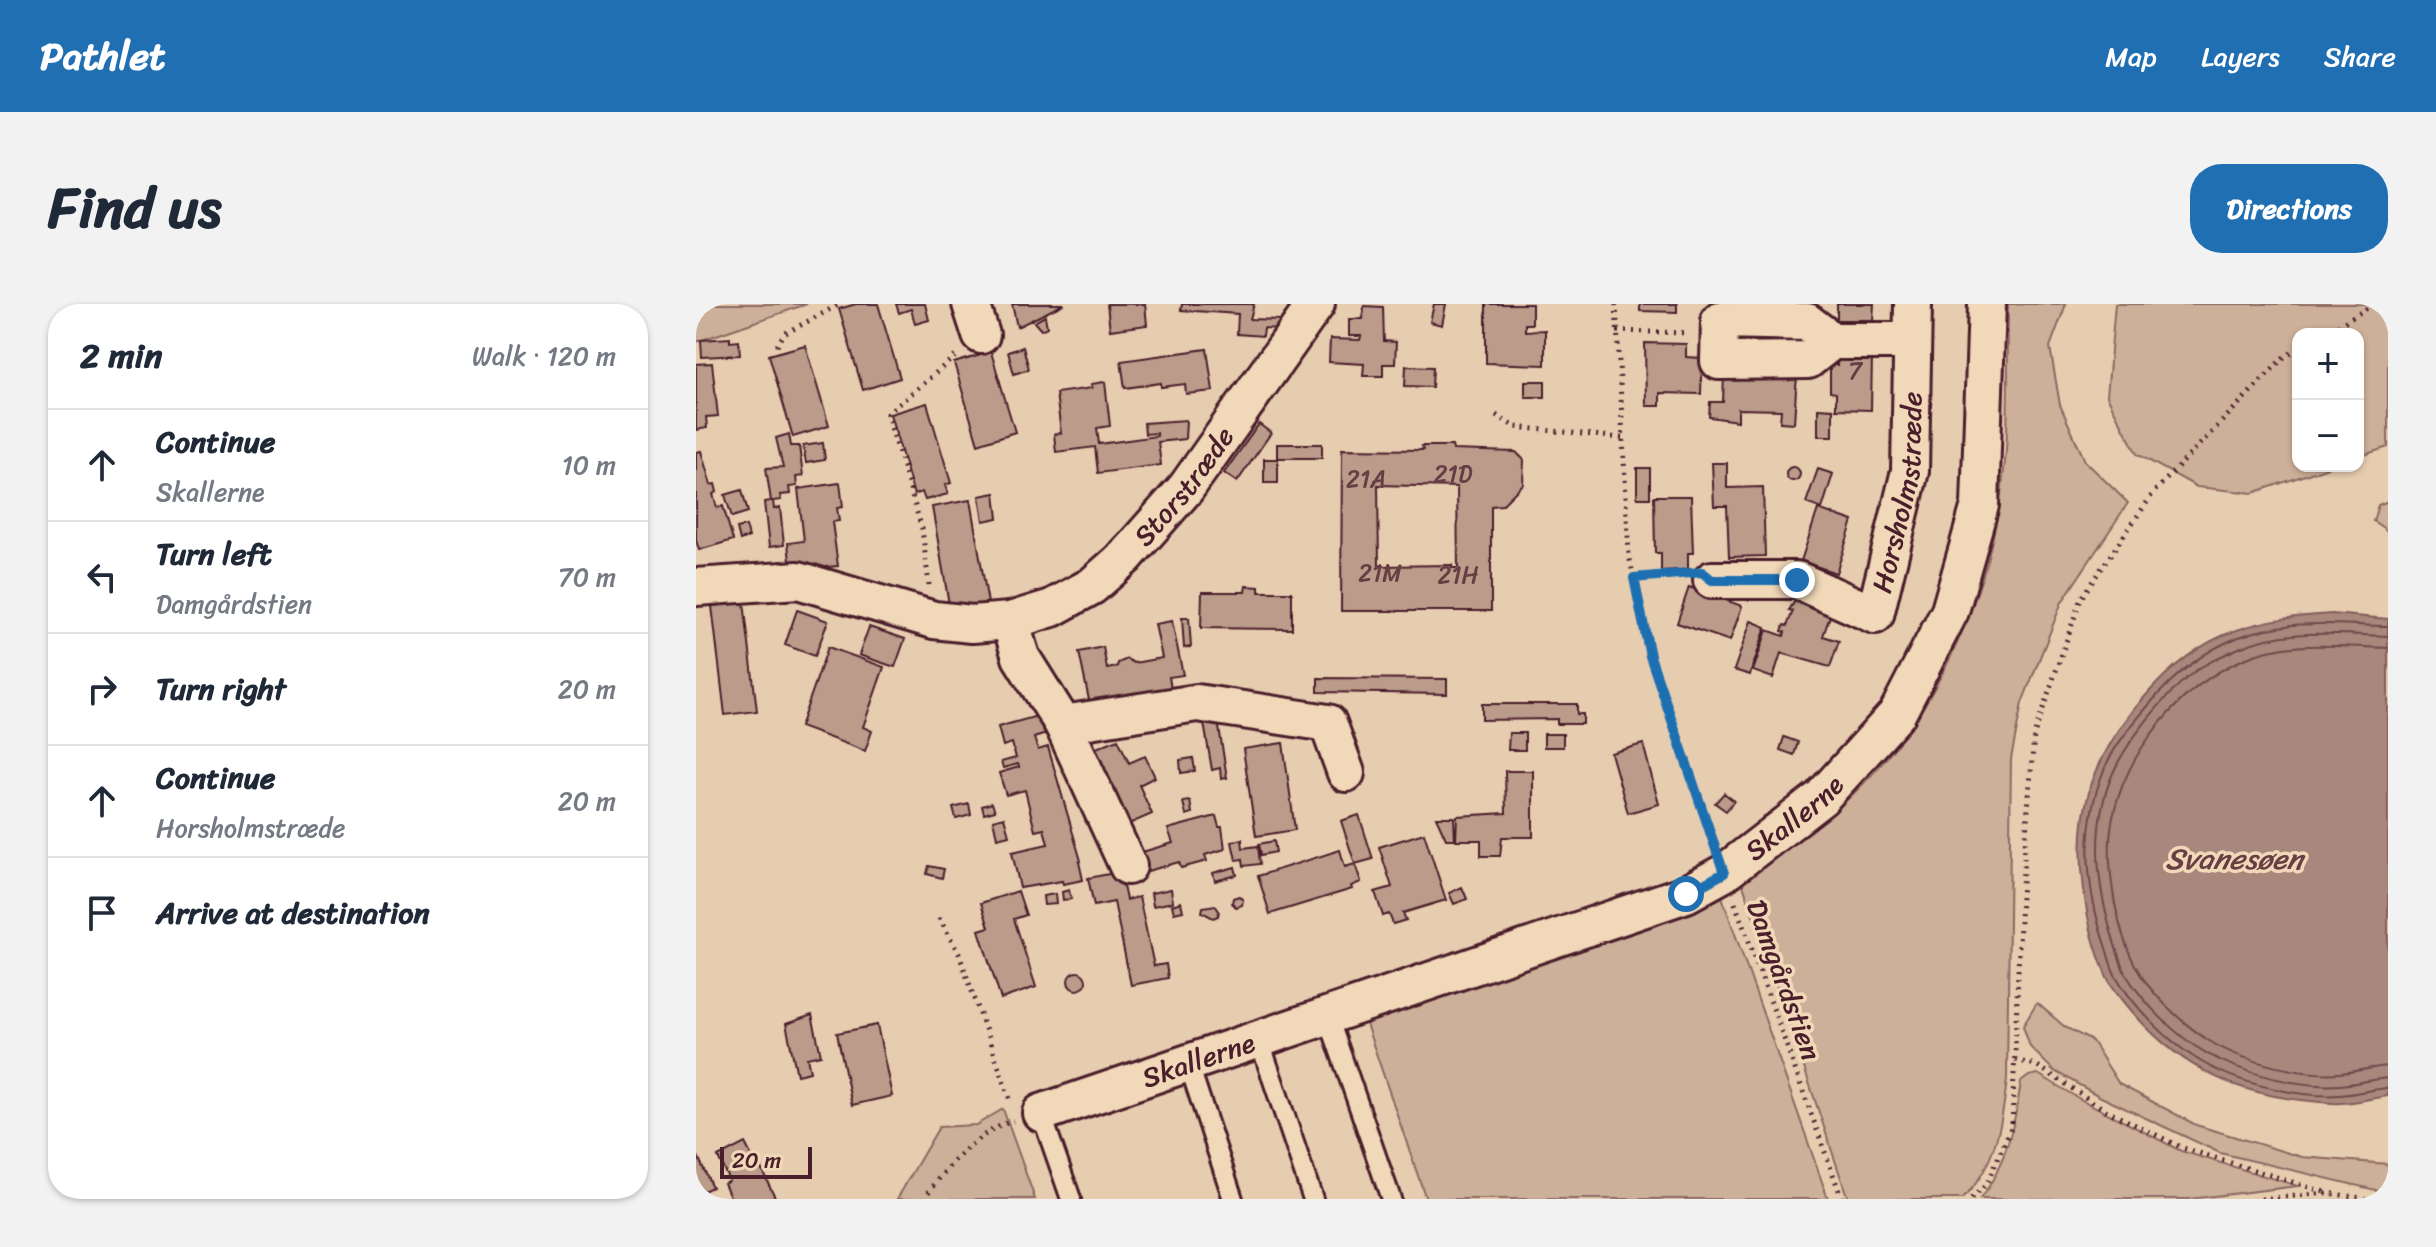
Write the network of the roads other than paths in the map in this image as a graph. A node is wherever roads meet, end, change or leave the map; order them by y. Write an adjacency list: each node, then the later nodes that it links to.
1 (1316, 304): 8 (street, Storstræde)
2 (1913, 304): 5 (street, Horsholmstræde)
3 (1987, 304): 12 (street, Skallerne)
4 (1720, 334): 5 (street)
5 (1912, 341): 6 (street, Horsholmstræde)
6 (1712, 580)
7 (696, 587): 8 (street, Storstræde)
8 (1010, 621): 9 (street)
9 (1063, 724): 10 (street); 11 (street)
10 (1346, 773)
11 (1128, 866)
12 (1328, 1017): 13 (street, Skallerne); 19 (lane)
13 (1259, 1039): 14 (street, Skallerne); 18 (lane)
14 (1188, 1062): 15 (street, Skallerne); 17 (lane)
15 (1041, 1113): 16 (lane)
16 (1071, 1199)
17 (1233, 1199)
18 (1313, 1199)
19 (1391, 1199)

